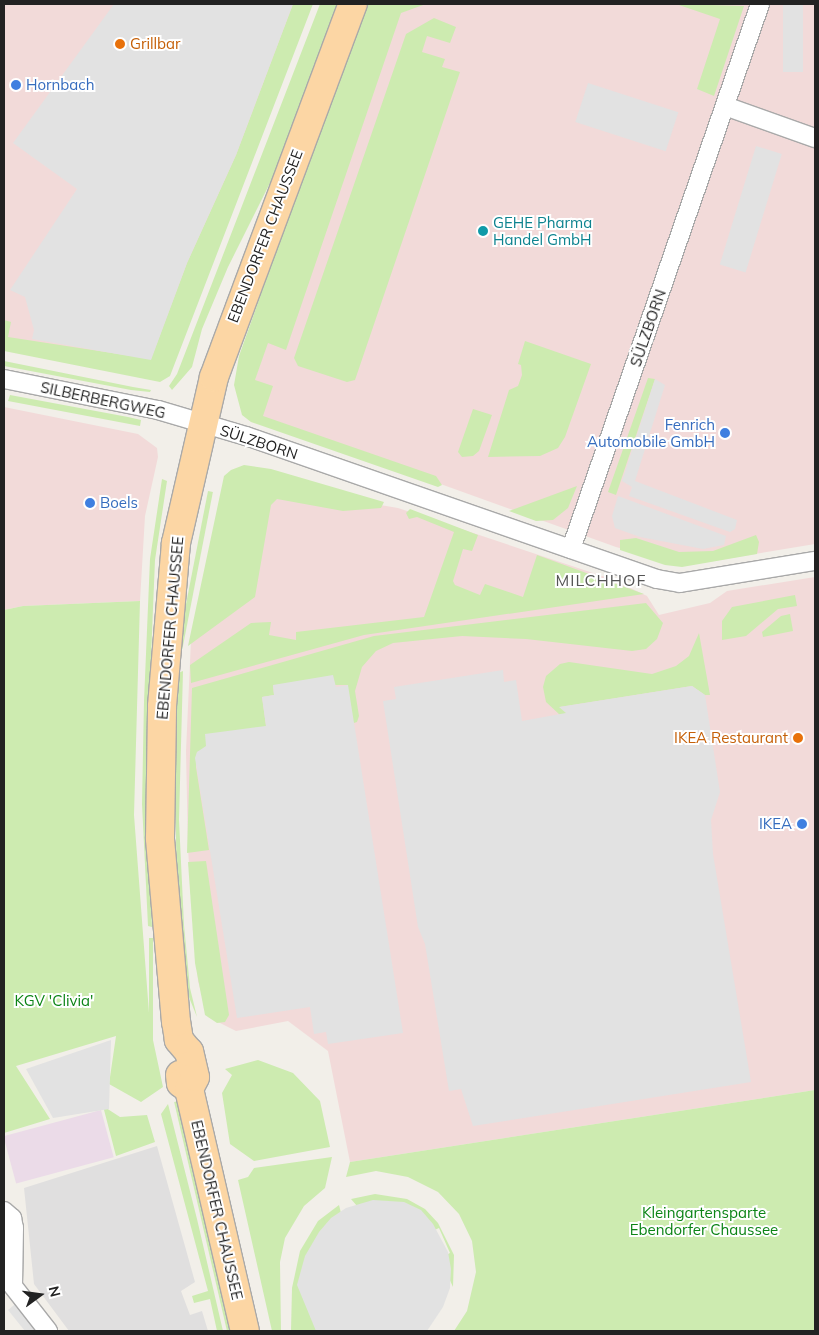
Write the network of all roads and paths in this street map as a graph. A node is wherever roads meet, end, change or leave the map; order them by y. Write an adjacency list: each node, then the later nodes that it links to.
1 (353, 4): 6 (main road, EBENDORFER CHAUSSEE)
2 (760, 4): 3 (street, SÜLZBORN)
3 (724, 106): 4 (street); 7 (street, SÜLZBORN)
4 (815, 138)
5 (4, 379): 6 (street, SILBERBERGWEG)
6 (202, 423): 7 (street, SÜLZBORN); 12 (main road, EBENDORFER CHAUSSEE)
7 (571, 549): 8 (street, SÜLZBORN)
8 (815, 561)
9 (4, 1211): 10 (street)
10 (8, 1280): 11 (street)
11 (48, 1331)
12 (246, 1331)

